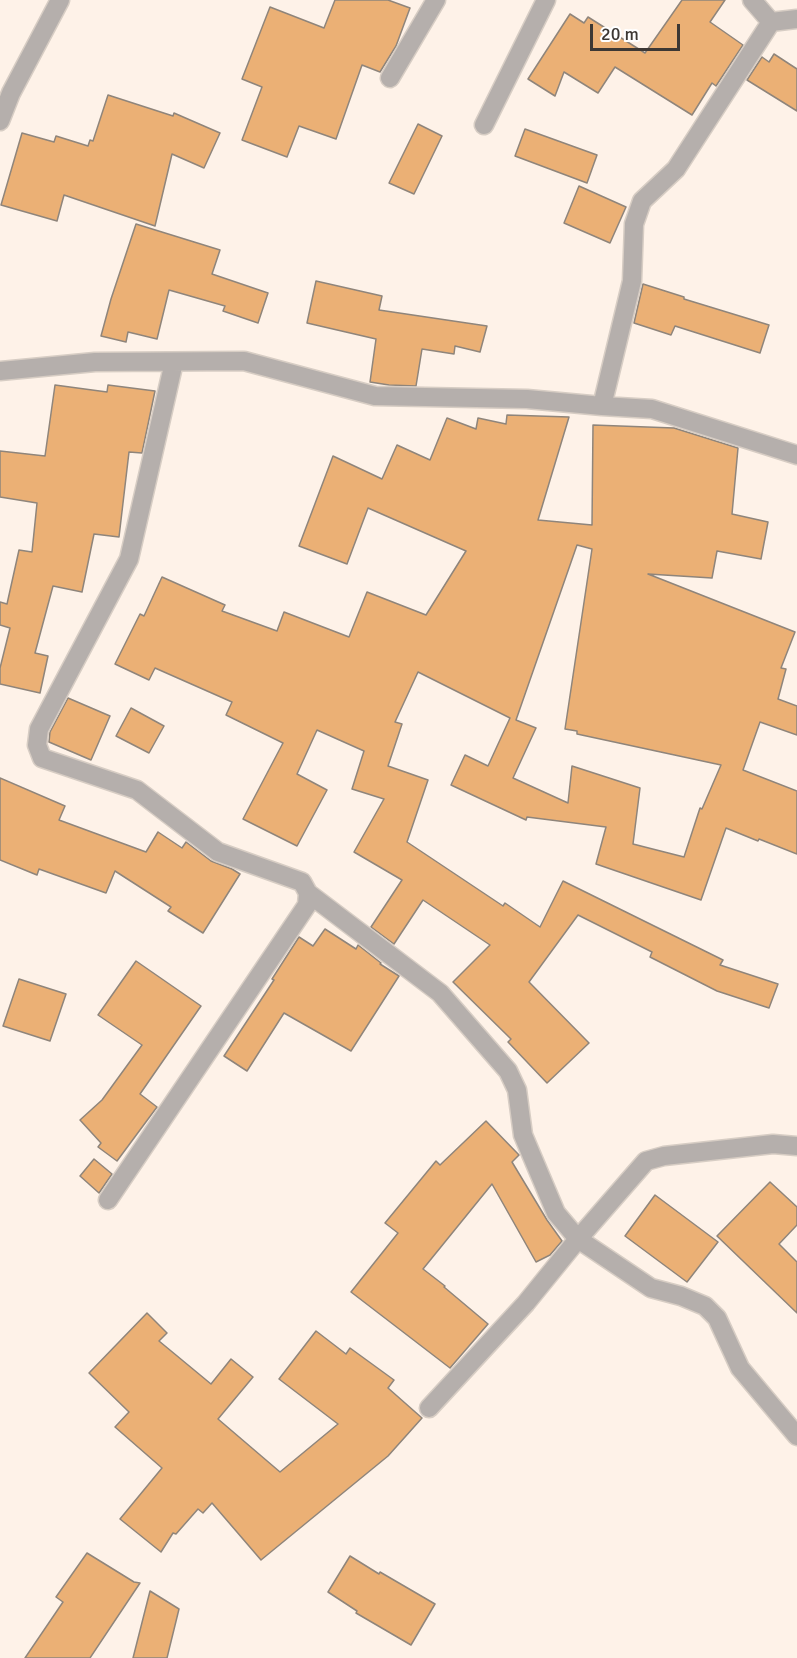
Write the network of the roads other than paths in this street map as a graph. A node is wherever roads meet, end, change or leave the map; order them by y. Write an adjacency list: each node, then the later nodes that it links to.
1 (60, 0): 8 (street)
2 (436, 0): 7 (street)
3 (546, 0): 9 (street)
4 (752, 0): 6 (street)
5 (797, 19): 6 (street)
6 (771, 22): 12 (street)
7 (390, 78)
8 (0, 122)
9 (484, 125)
10 (174, 362): 11 (street); 12 (street); 14 (street)
11 (0, 370)
12 (602, 406): 13 (street)
13 (797, 455)
14 (308, 893): 16 (street); 17 (street)
15 (797, 1146): 17 (street)
16 (108, 1200)
17 (578, 1239): 18 (street); 19 (street)
18 (429, 1408)
19 (797, 1436)

